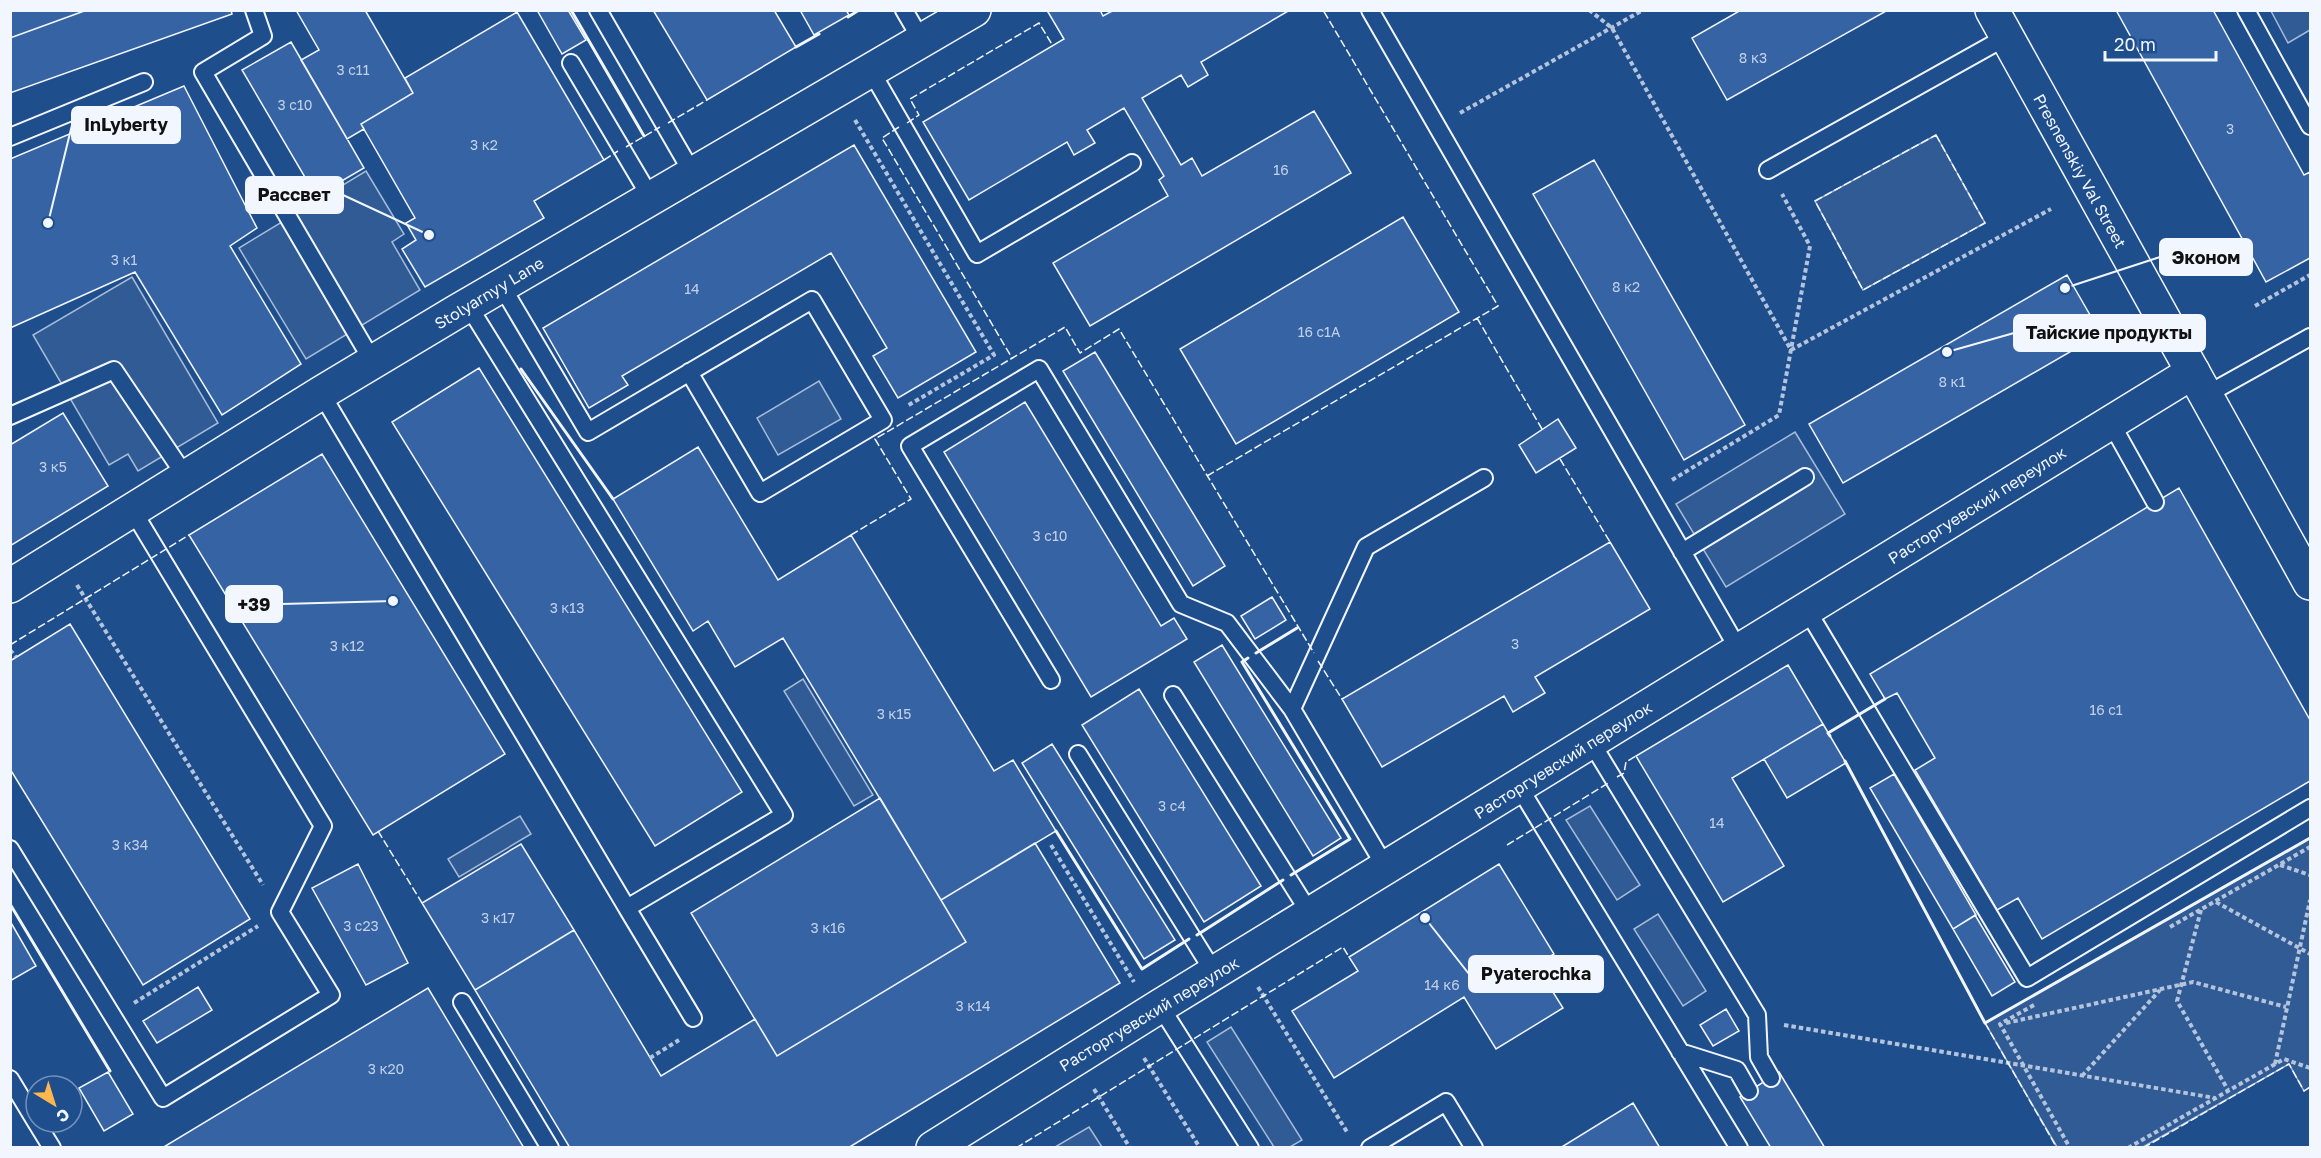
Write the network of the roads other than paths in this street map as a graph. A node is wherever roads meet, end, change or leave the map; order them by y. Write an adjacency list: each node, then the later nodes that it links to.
1 (254, 10): 21 (lane)
2 (598, 10): 16 (lane)
3 (904, 10): 8 (lane)
4 (974, 10): 8 (street, Stolyarnyy Lane)
5 (2246, 10): 12 (lane)
6 (1376, 13): 32 (lane)
7 (1999, 24): 15 (lane); 23 (street, Presnenskiy Val Street)
8 (922, 41): 10 (street, Stolyarnyy Lane)
9 (571, 63): 17 (lane)
10 (871, 71): 14 (lane); 16 (street, Stolyarnyy Lane)
11 (144, 82): 13 (lane)
12 (2310, 126)
13 (10, 136)
14 (1132, 163)
15 (1768, 170)
16 (693, 174): 17 (street, Stolyarnyy Lane)
17 (651, 198): 18 (street, Stolyarnyy Lane)
18 (501, 285): 19 (street, Stolyarnyy Lane); 22 (lane)
19 (468, 305): 21 (street, Stolyarnyy Lane); 46 (lane)
20 (2310, 338): 23 (lane)
21 (373, 362): 24 (street, Stolyarnyy Lane)
22 (689, 372): 22 (lane)
23 (2199, 384): 26 (street, Расторгуевский переулок); 33 (street, Presnenskiy Val Street)
24 (321, 393): 27 (street, Stolyarnyy Lane); 46 (lane)
25 (10, 416): 27 (lane)
26 (2111, 423): 30 (lane); 35 (street, Расторгуевский переулок)
27 (186, 477): 31 (street, Stolyarnyy Lane)
28 (1805, 477): 32 (lane)
29 (1484, 478): 39 (lane)
30 (2155, 502)
31 (133, 511): 34 (street, Stolyarnyy Lane); 44 (lane)
32 (1682, 552): 36 (lane)
33 (2310, 583)
34 (10, 585)
35 (1807, 610): 36 (street, Расторгуевский переулок); 43 (lane)
36 (1740, 652): 40 (street, Расторгуевский переулок)
37 (1051, 680): 39 (lane)
38 (1173, 695): 47 (lane)
39 (1292, 709): 45 (lane)
40 (1591, 742): 42 (street, Расторгуевский переулок); 53 (lane)
41 (1078, 754): 48 (lane)
42 (1519, 787): 45 (street, Расторгуевский переулок); 52 (lane)
43 (2310, 808)
44 (10, 849)
45 (1386, 868): 47 (street, Расторгуевский переулок)
46 (627, 908): 51 (lane)
47 (1311, 915): 48 (street, Расторгуевский переулок)
48 (1215, 974): 49 (street, Расторгуевский переулок)
49 (1149, 997): 60 (street, Расторгуевский переулок); 63 (lane)
50 (462, 1002): 62 (lane)
51 (693, 1018)
52 (1680, 1052): 54 (lane); 66 (lane)
53 (1759, 1057): 54 (lane); 55 (lane)
54 (1737, 1071): 57 (lane)
55 (1771, 1078)
56 (10, 1079): 58 (lane)
57 (1749, 1091)
58 (24, 1102)
59 (43, 1134): 61 (lane)
60 (937, 1146)
61 (52, 1148)
62 (550, 1148)
63 (1250, 1148)
64 (1370, 1148): 65 (lane)
65 (1474, 1148)
66 (1739, 1148)

